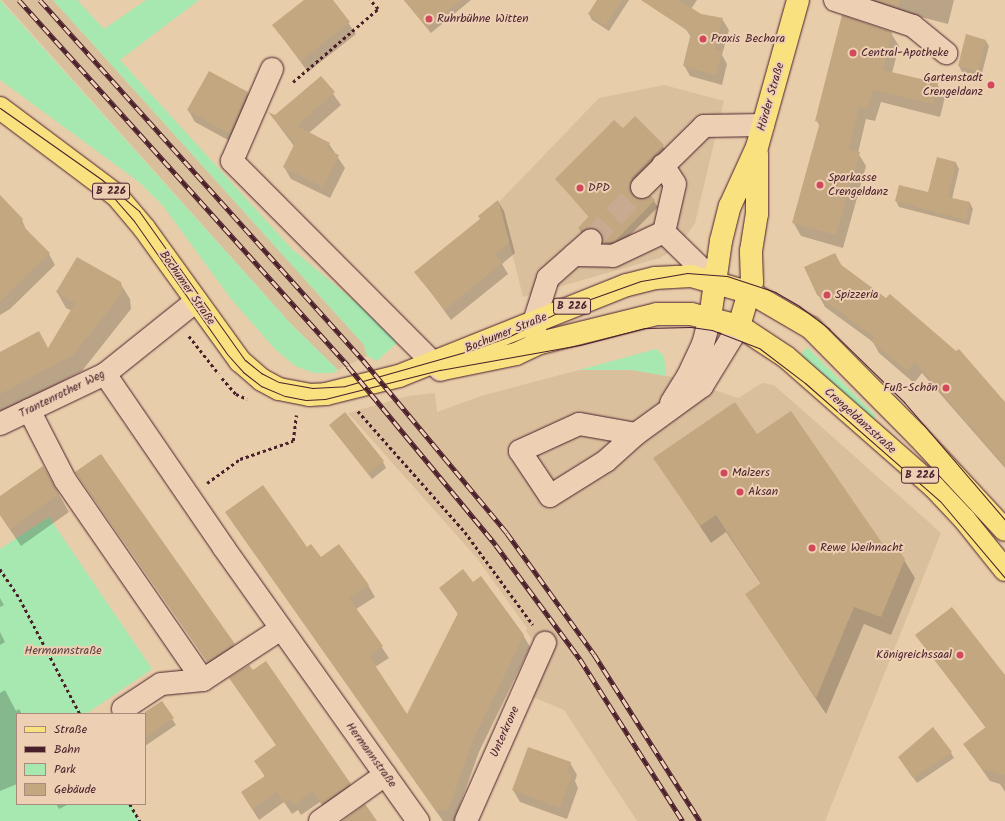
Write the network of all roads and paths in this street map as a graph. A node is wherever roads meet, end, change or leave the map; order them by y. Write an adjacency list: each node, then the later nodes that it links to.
1 (370, 0): 6 (path)
2 (798, 0): 8 (main road, Hörder Straße)
3 (835, 0): 4 (street)
4 (946, 53)
5 (272, 69): 21 (street)
6 (287, 87)
7 (0, 108): 17 (main road, Bochumer Straße / B 226)
8 (763, 125): 9 (main road, Hörder Straße); 10 (street)
9 (757, 147): 15 (main road, Hörder Straße); 16 (main road, Hörder Straße)
10 (663, 166): 11 (street); 12 (street)
11 (642, 187)
12 (664, 232): 14 (street); 15 (street)
13 (591, 240): 14 (street)
14 (574, 255): 20 (street)
15 (716, 283): 16 (main road, B 226); 18 (main road, Hörder Straße); 20 (main road, Bochumer Straße / B 226)
16 (750, 293): 19 (main road, Hörder Straße); 29 (main road, B 226)
17 (196, 301): 22 (street, Trantenrother Weg); 23 (main road, Bochumer Straße / B 226)
18 (710, 318): 19 (main road, Crengeldanzstraße / B 226); 20 (main road, Bochumer Straße / B 226); 26 (street)
19 (739, 326): 26 (street); 31 (main road, Crengeldanzstraße / B 226)
20 (536, 334): 21 (main road, Bochumer Straße / B 226)
21 (437, 366): 23 (main road, Bochumer Straße / B 226)
22 (105, 374): 24 (street, Trantenrother Weg); 35 (street, Hermannstraße)
23 (344, 391): 36 (path)
24 (29, 410): 27 (street, Trantenrother Weg); 37 (street)
25 (296, 414): 30 (path)
26 (662, 416): 28 (street)
27 (0, 424)
28 (636, 434): 28 (street)
29 (950, 471): 31 (street); 32 (main road, B 226)
30 (206, 484)
31 (934, 487): 34 (main road, Crengeldanzstraße / B 226)
32 (1005, 530)
33 (0, 569): 39 (path)
34 (1005, 570)
35 (281, 629): 37 (street); 40 (street, Hermannstraße)
36 (545, 643): 45 (street, Unterkrone)
37 (203, 680): 38 (street)
38 (123, 709)
39 (79, 713)
40 (385, 775): 43 (street); 44 (street, Hermannstraße)
41 (131, 805): 42 (path)
42 (140, 821)
43 (320, 821)
44 (418, 821)
45 (466, 821)

